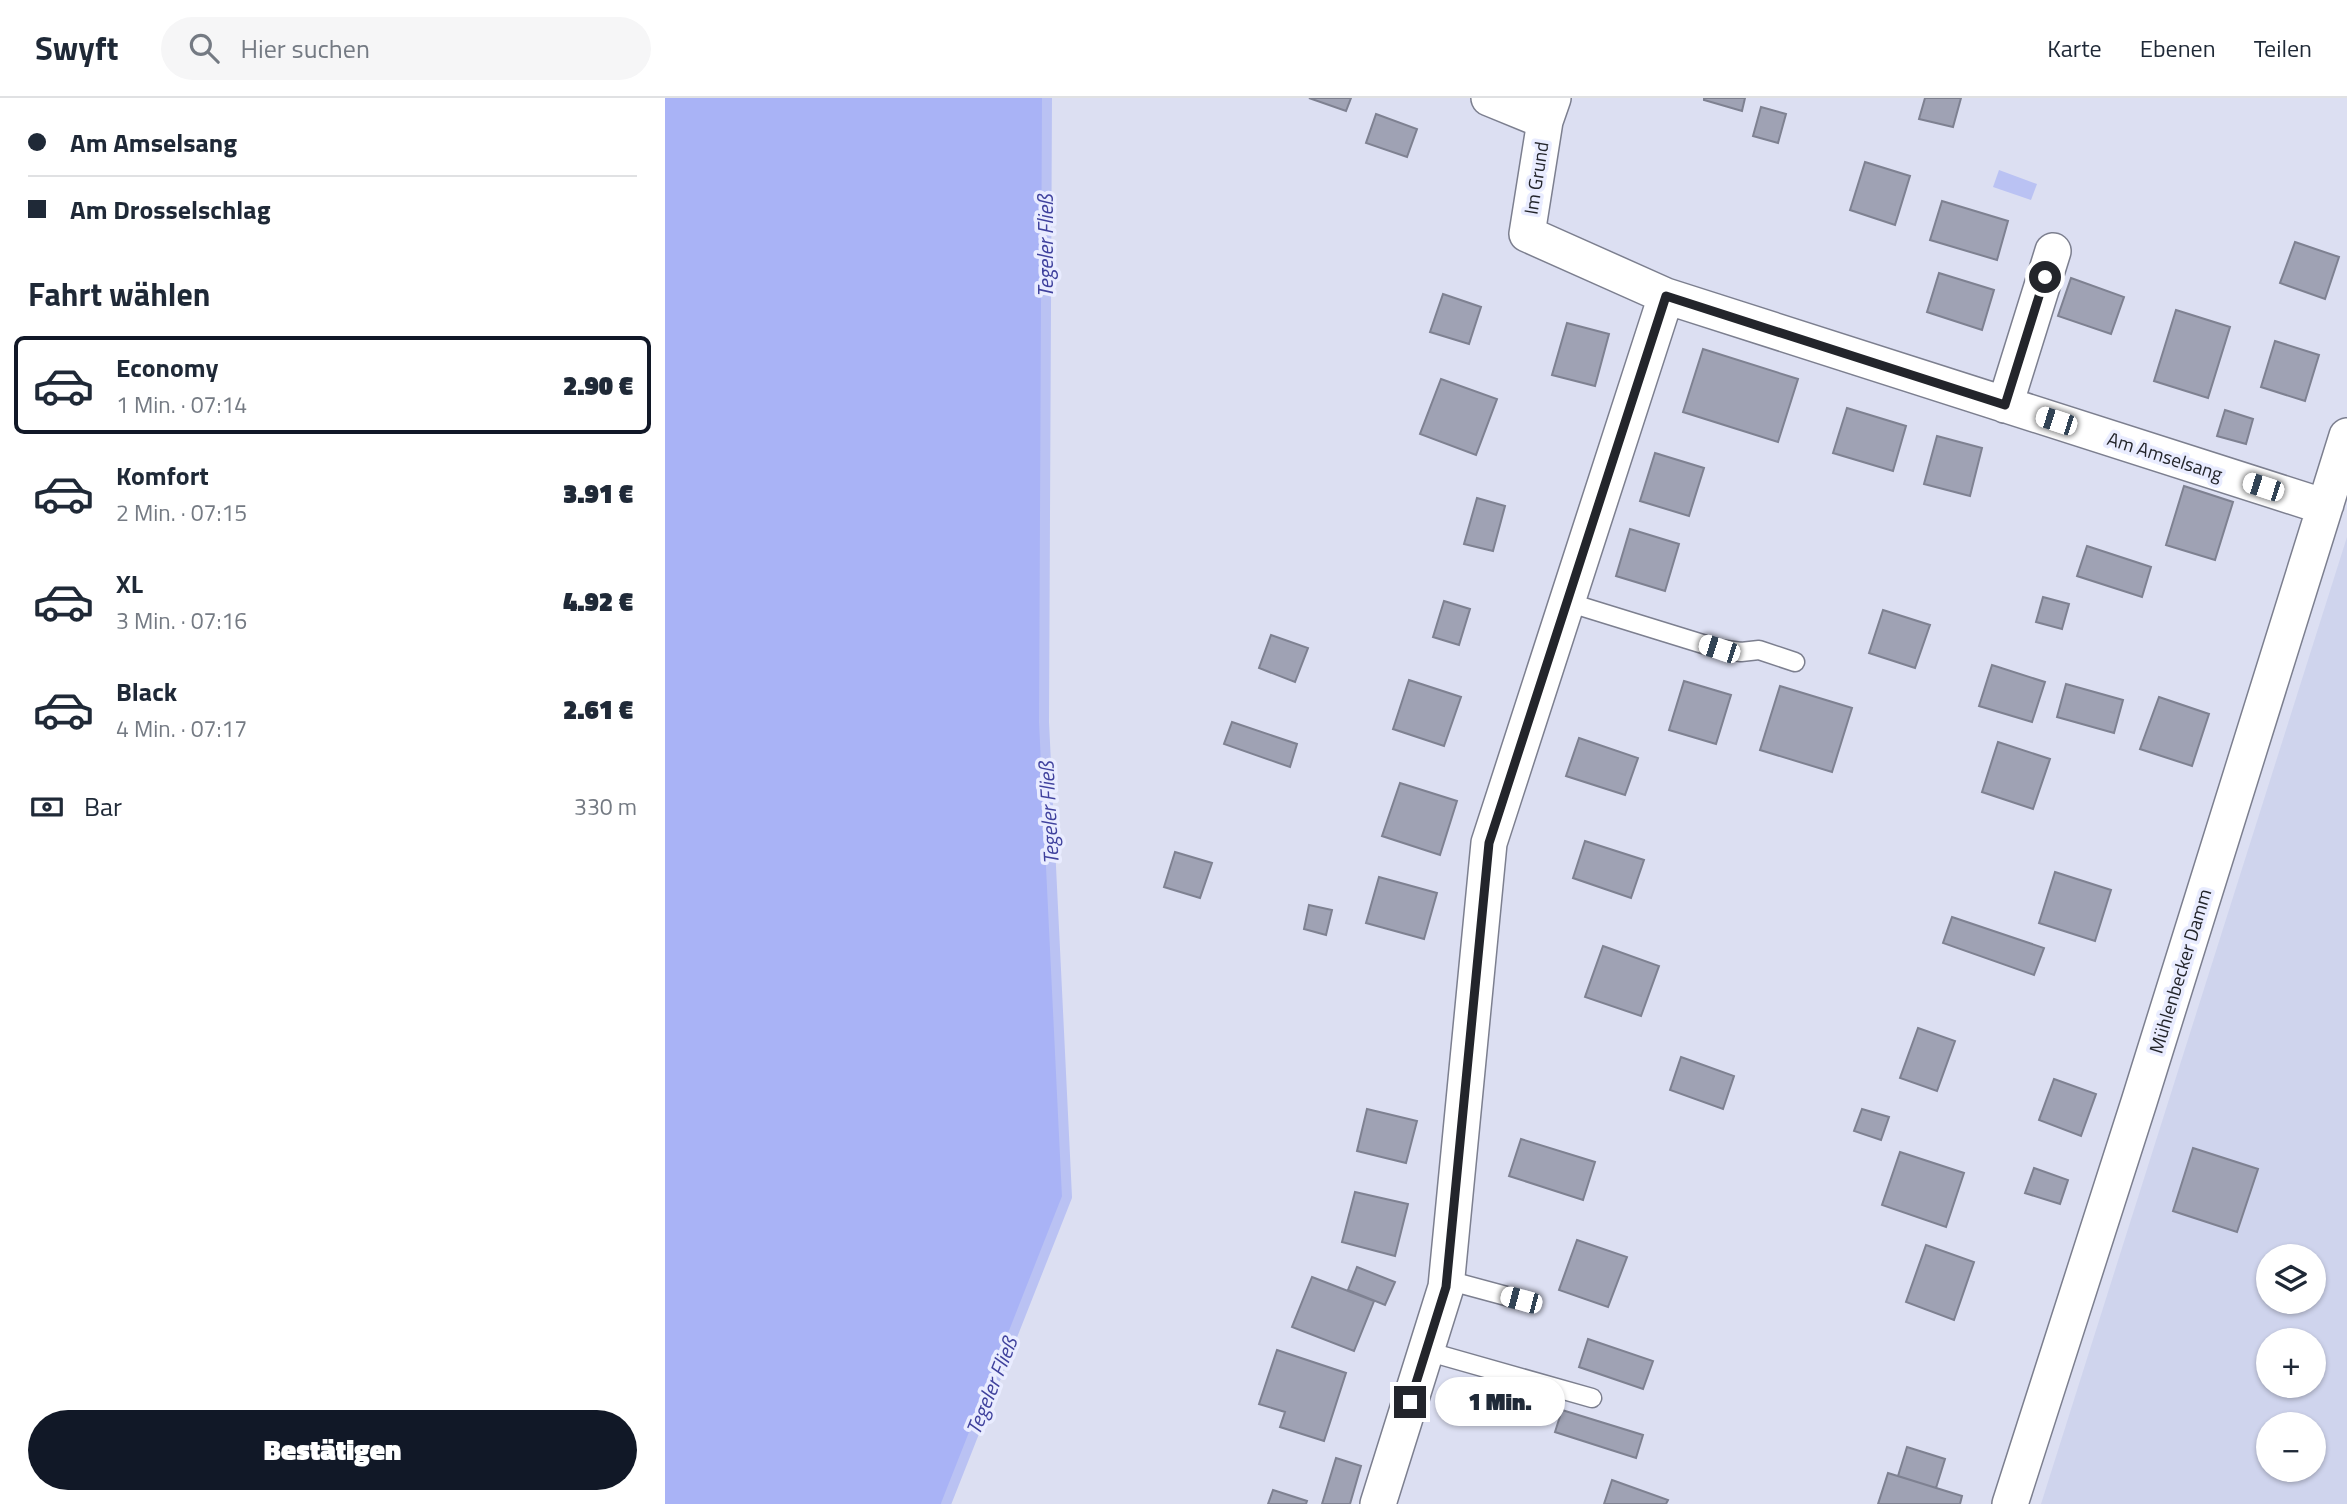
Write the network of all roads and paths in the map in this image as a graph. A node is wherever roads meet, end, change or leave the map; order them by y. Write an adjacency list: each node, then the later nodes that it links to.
1 (1489, 98): 2 (street, Im Grund)
2 (1549, 110): 3 (street, Im Grund)
3 (1527, 234): 5 (street, Am Amselsang)
4 (2053, 251): 6 (street)
5 (1666, 296): 6 (street, Am Amselsang); 9 (street)
6 (2005, 405): 8 (street, Am Amselsang)
7 (2347, 436): 8 (street, Mühlenbecker Damm)
8 (2326, 503): 16 (street, Mühlenbecker Damm)
9 (1567, 601): 10 (lane); 11 (street)
10 (1795, 662)
11 (1447, 1280): 12 (lane); 13 (street)
12 (1521, 1300)
13 (1426, 1351): 14 (lane); 15 (street)
14 (1592, 1398)
15 (1378, 1504)
16 (2010, 1504)

